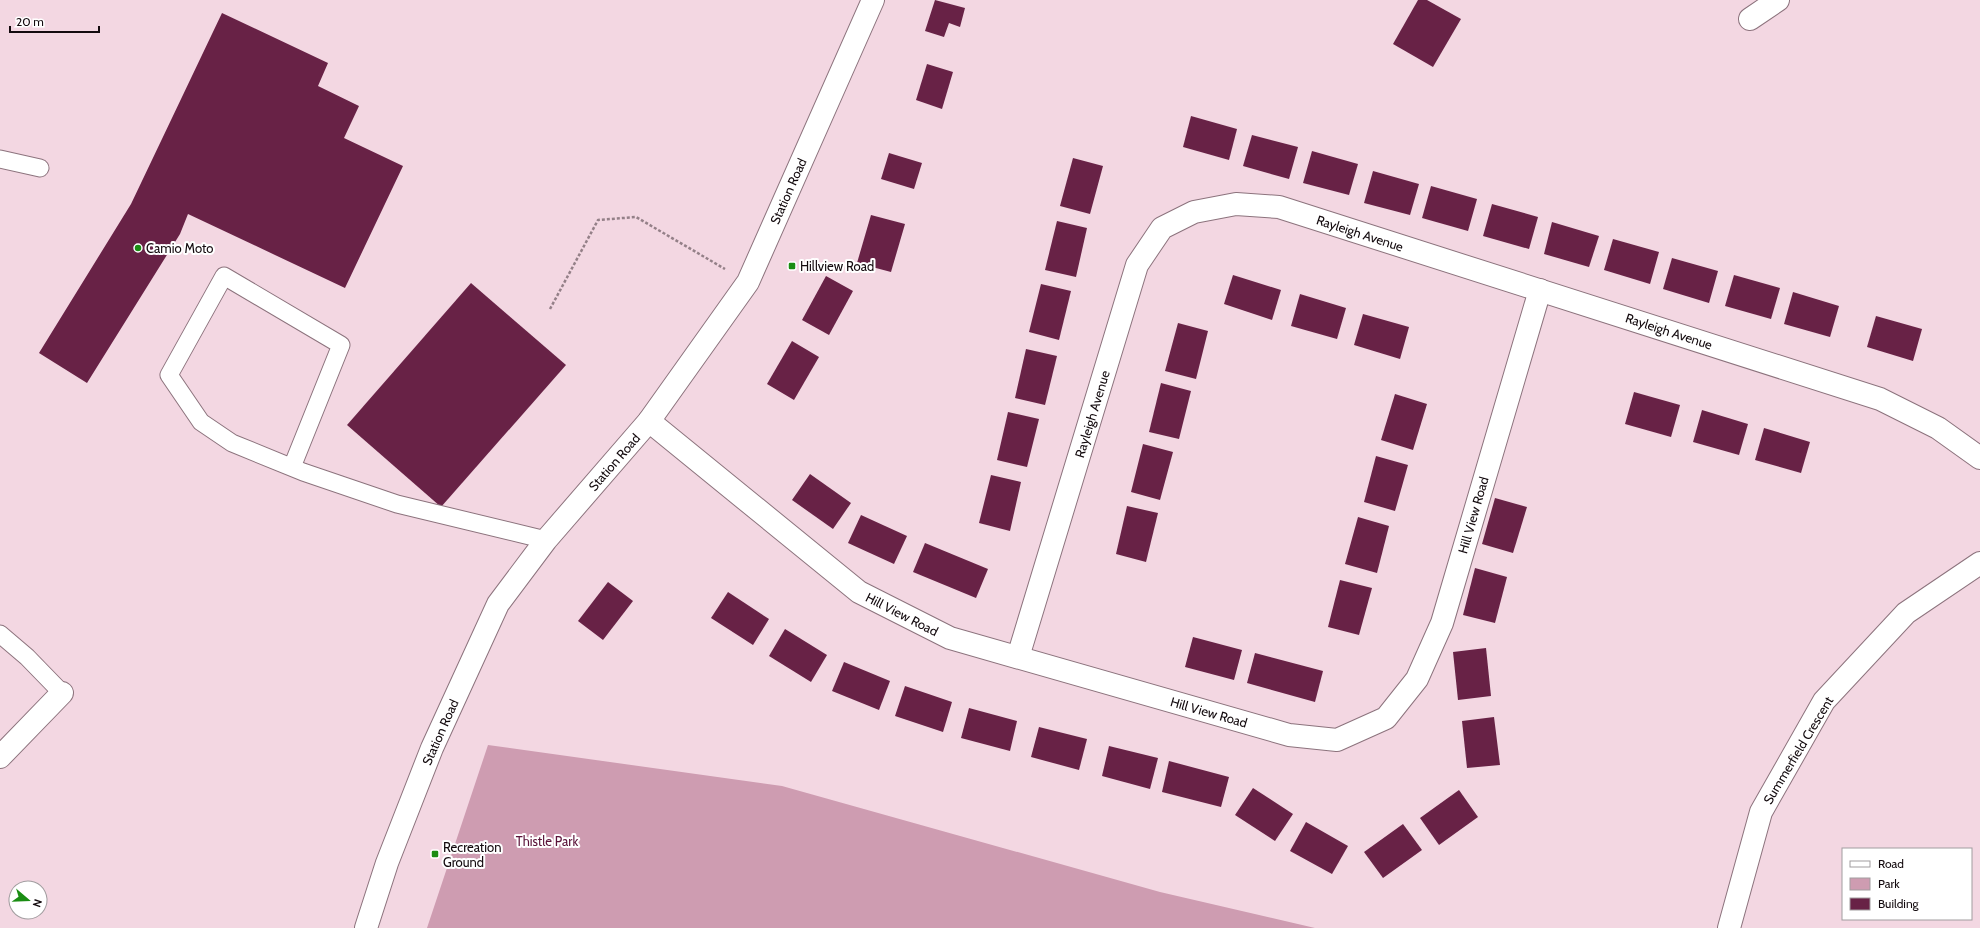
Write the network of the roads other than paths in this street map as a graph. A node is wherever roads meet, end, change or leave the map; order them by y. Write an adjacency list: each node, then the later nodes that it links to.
1 (874, 0): 7 (street, Station Road)
2 (1778, 0): 3 (street)
3 (1750, 19)
4 (0, 159): 5 (lane)
5 (40, 168)
6 (1540, 290): 8 (street, Rayleigh Avenue); 13 (street, Hill View Road); 13 (street, Rayleigh Avenue)
7 (649, 421): 10 (street, Station Road); 13 (street, Hill View Road)
8 (1980, 458)
9 (292, 467): 9 (lane); 10 (lane)
10 (546, 540): 16 (street, Station Road)
11 (1980, 562): 17 (street, Summerfield Crescent)
12 (0, 634): 14 (lane)
13 (1018, 658)
14 (62, 693): 15 (street)
15 (0, 757)
16 (366, 928)
17 (1729, 928)

